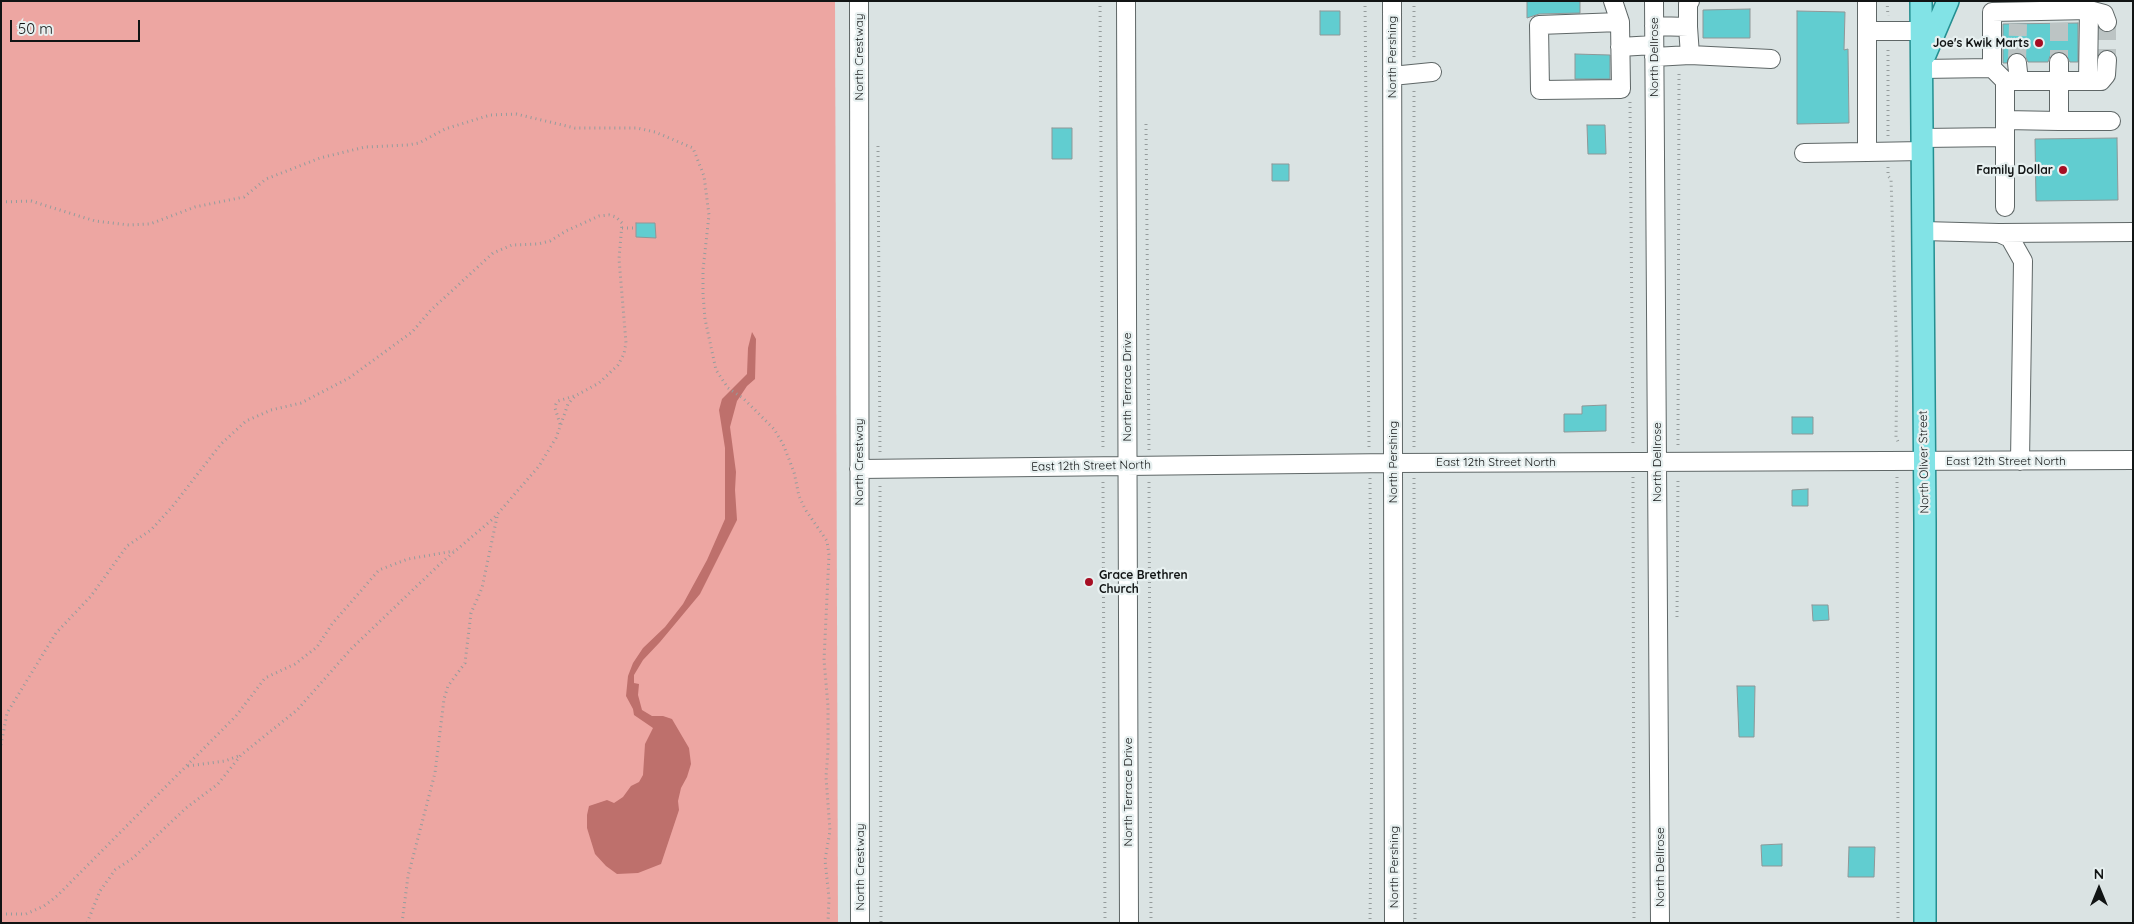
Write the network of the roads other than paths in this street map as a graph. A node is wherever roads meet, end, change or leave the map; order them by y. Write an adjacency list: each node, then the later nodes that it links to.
1 (859, 1): 48 (street, North Crestway)
2 (1126, 1): 47 (street, North Terrace Drive)
3 (1392, 1): 28 (street, North Pershing)
4 (1612, 1): 12 (street)
5 (1654, 1): 14 (street, North Dellrose)
6 (1690, 1): 15 (street)
7 (1867, 1): 17 (street)
8 (1920, 1): 16 (main road, North Oliver Street)
9 (1948, 1): 25 (main road)
10 (2089, 10): 11 (street); 13 (street); 31 (street)
11 (2063, 11): 26 (street)
12 (1620, 22): 18 (street); 18 (street)
13 (2108, 22)
14 (1654, 26): 15 (street); 19 (street, North Dellrose)
15 (1688, 27): 20 (street)
16 (1921, 31): 17 (street); 25 (main road, North Oliver Street)
17 (1868, 32): 36 (street)
18 (1620, 47): 19 (street)
19 (1654, 51): 20 (street); 45 (street, North Dellrose)
20 (1690, 55): 21 (street)
21 (1771, 59)
22 (2108, 60): 31 (street)
23 (2017, 62): 30 (street)
24 (2059, 62): 29 (street)
25 (1921, 67): 26 (street); 35 (main road, North Oliver Street)
26 (1992, 68): 30 (street)
27 (1432, 72): 28 (street)
28 (1392, 76): 46 (street, North Pershing)
29 (2059, 80): 30 (street); 31 (street); 32 (street)
30 (2012, 81): 34 (street)
31 (2088, 81)
32 (2059, 121): 33 (street); 34 (street)
33 (2111, 121)
34 (2005, 129): 35 (street); 38 (street)
35 (1922, 144): 36 (street); 39 (main road, North Oliver Street)
36 (1866, 152): 37 (street)
37 (1804, 153)
38 (2005, 207)
39 (1922, 231): 41 (street); 43 (main road, North Oliver Street)
40 (2133, 232): 41 (street)
41 (1999, 233): 44 (street)
42 (2133, 460): 44 (street, East 12th Street North)
43 (1924, 461): 44 (street, East 12th Street North); 45 (street, East 12th Street North); 53 (main road, North Oliver Street)
44 (2020, 461)
45 (1657, 462): 46 (street, East 12th Street North); 52 (street, North Dellrose)
46 (1393, 463): 47 (street, East 12th Street North); 51 (street, North Pershing)
47 (1127, 465): 48 (street, East 12th Street North); 50 (street, North Terrace Drive)
48 (858, 469): 49 (street, North Crestway)
49 (860, 923)
50 (1128, 923)
51 (1394, 923)
52 (1660, 923)
53 (1925, 923)

